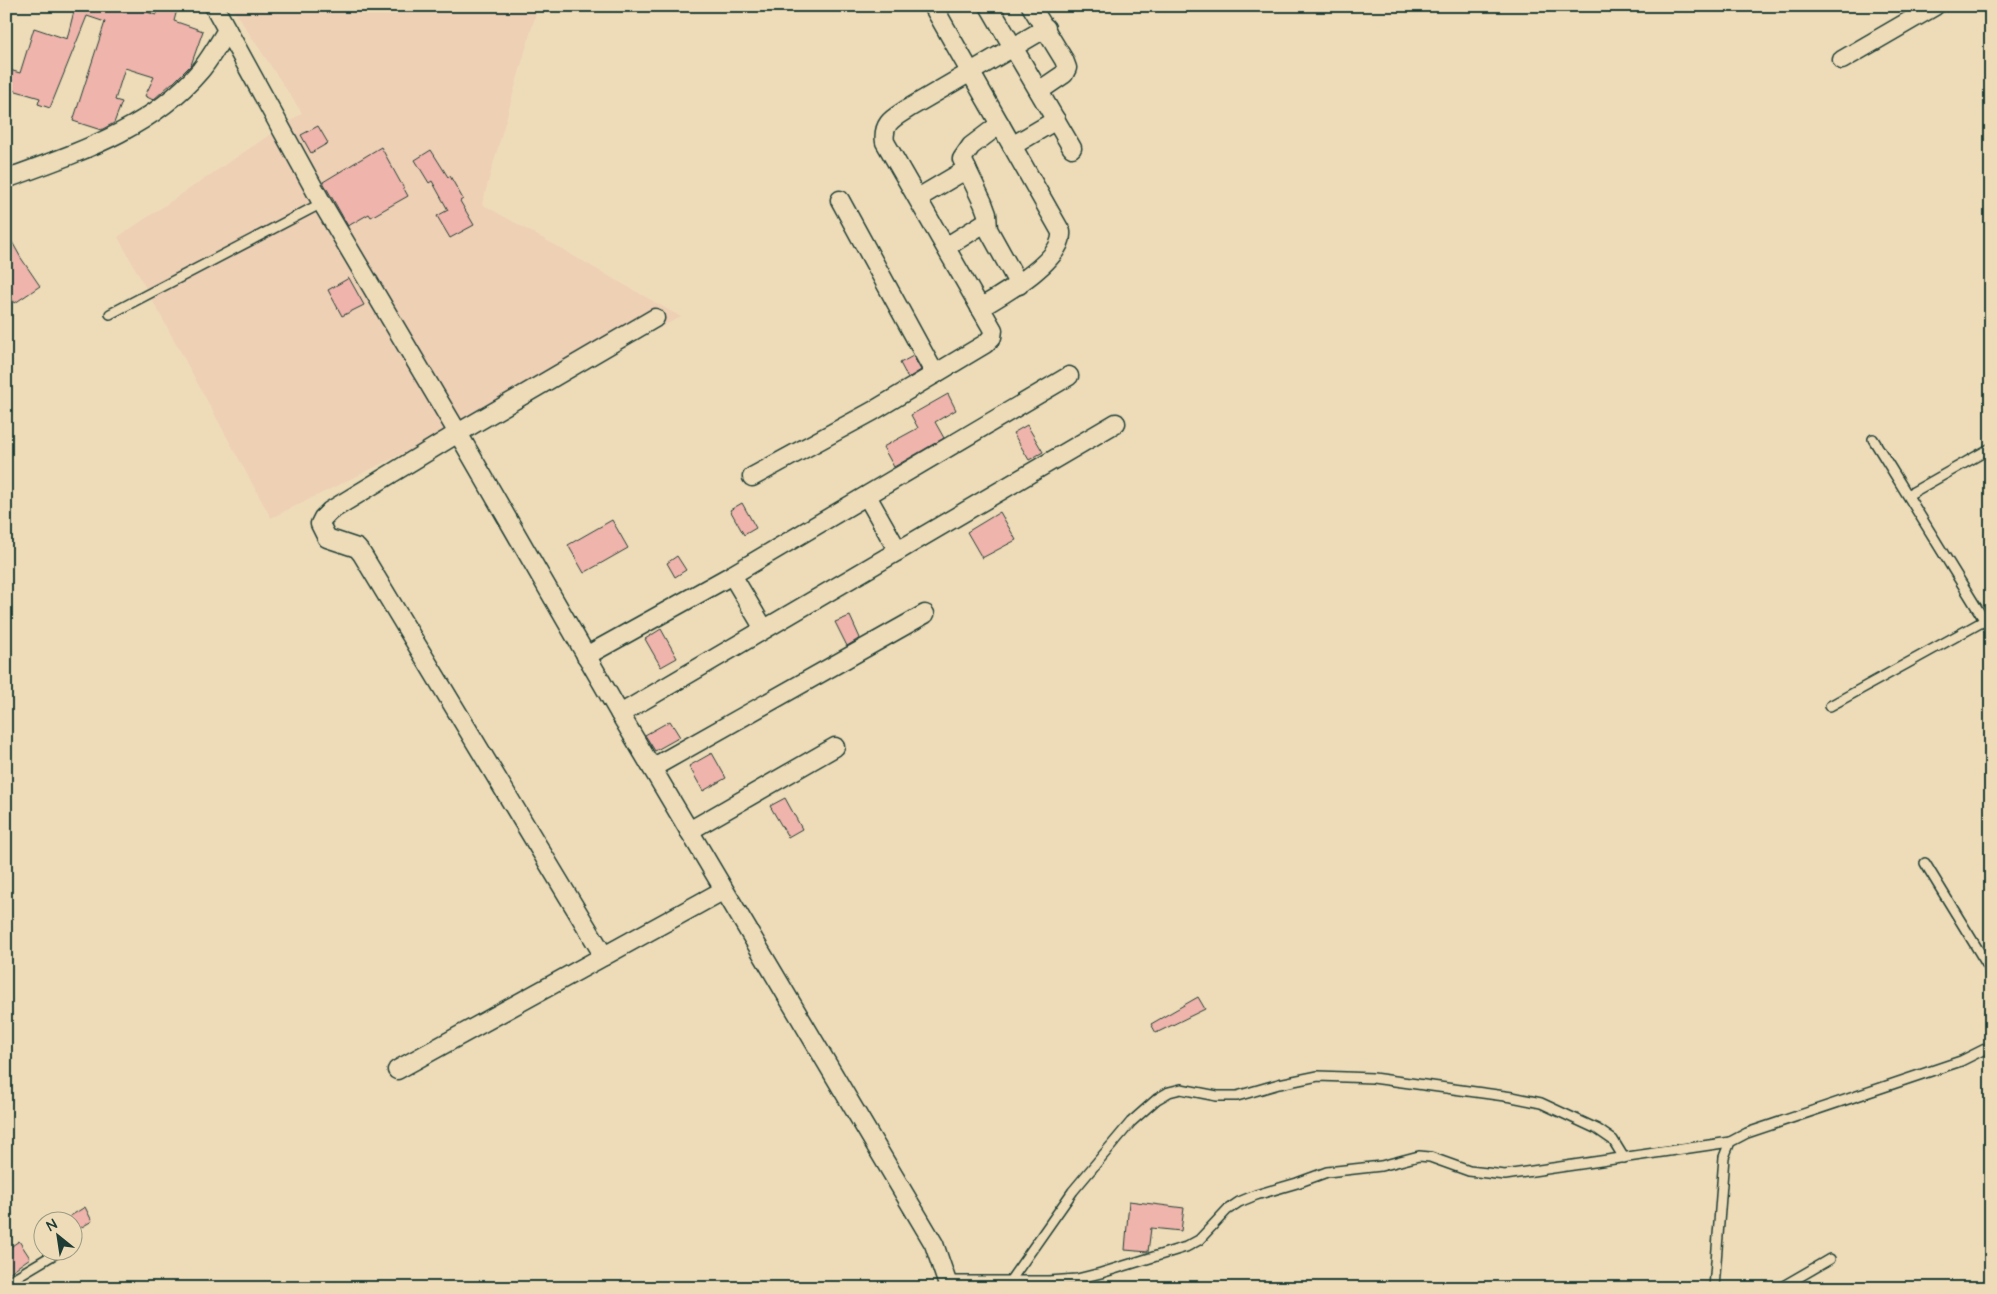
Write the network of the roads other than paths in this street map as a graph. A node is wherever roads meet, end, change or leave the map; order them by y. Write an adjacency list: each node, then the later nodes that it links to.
1 (214, 6): 7 (street)
2 (933, 6): 10 (street)
3 (989, 6): 8 (street)
4 (1031, 6): 6 (street)
5 (1935, 6): 9 (street)
6 (1046, 28): 8 (street); 11 (street)
7 (228, 30): 17 (street); 20 (street)
8 (1013, 47): 10 (street); 11 (street)
9 (1842, 60)
10 (970, 72): 13 (street); 18 (street)
11 (1039, 91): 12 (street)
12 (1056, 120): 14 (street); 15 (street)
13 (1000, 124): 14 (street); 16 (street)
14 (1012, 146): 23 (street)
15 (1072, 148)
16 (966, 169): 18 (street); 21 (street)
17 (6, 180)
18 (918, 198): 22 (street)
19 (840, 200): 27 (street)
20 (322, 203): 25 (lane); 30 (street)
21 (986, 222): 22 (street); 23 (street)
22 (946, 247): 24 (street)
23 (1019, 285): 24 (street)
24 (980, 308): 27 (street)
25 (110, 314)
26 (655, 318): 30 (street)
27 (935, 374): 33 (street)
28 (1070, 376): 35 (street)
29 (1116, 423): 36 (street)
30 (458, 433): 42 (street); 50 (street)
31 (1873, 439): 34 (lane)
32 (1991, 448): 34 (lane)
33 (752, 477)
34 (1908, 495): 39 (lane)
35 (867, 496): 36 (street); 37 (street)
36 (898, 551): 40 (street)
37 (732, 575): 40 (street); 42 (street)
38 (925, 614): 46 (street)
39 (1988, 618): 41 (lane); 43 (lane)
40 (764, 629): 44 (street)
41 (1991, 631)
42 (586, 656): 44 (street)
43 (1830, 706)
44 (620, 714): 46 (street)
45 (835, 747): 47 (street)
46 (652, 768): 47 (street)
47 (689, 831): 49 (street)
48 (1925, 863): 51 (lane)
49 (724, 890): 50 (street); 60 (street)
50 (604, 956): 53 (street)
51 (1991, 971)
52 (1991, 1046): 54 (lane)
53 (397, 1070)
54 (1730, 1142): 55 (lane); 62 (lane)
55 (1624, 1158): 58 (lane); 58 (lane)
56 (1830, 1259): 61 (lane)
57 (41, 1262): 59 (lane)
58 (1010, 1281): 60 (lane)
59 (6, 1283)
60 (948, 1284)
61 (1786, 1286)
62 (1714, 1288)

